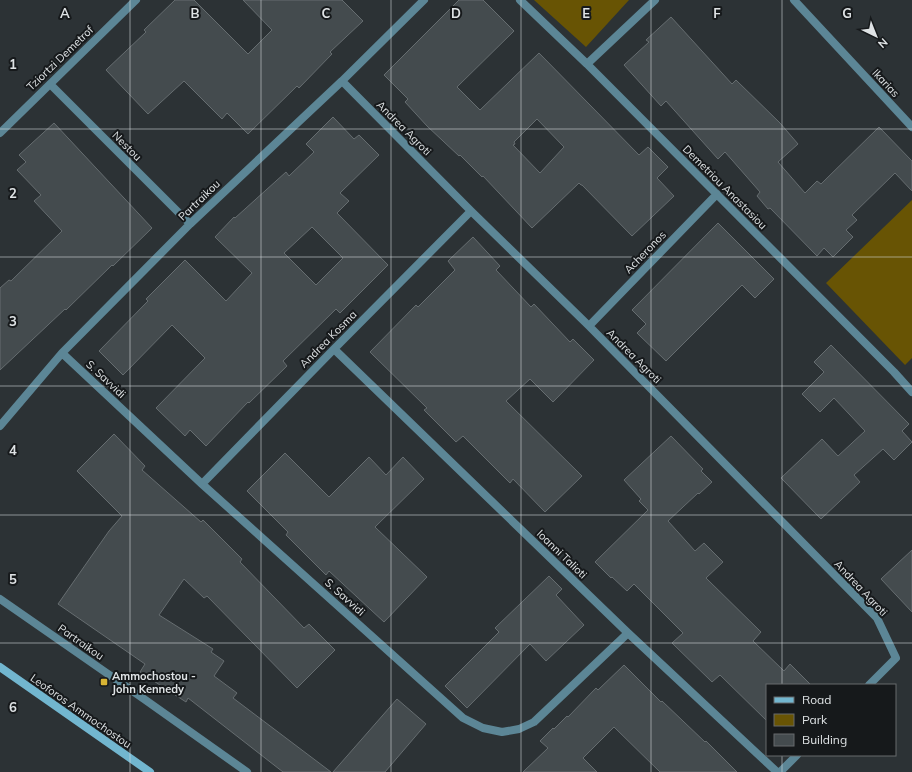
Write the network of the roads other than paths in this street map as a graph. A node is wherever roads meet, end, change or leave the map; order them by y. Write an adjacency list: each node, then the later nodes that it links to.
1 (136, 0): 8 (street, Tziortzi Demetrof)
2 (424, 0): 7 (street, Partraikou)
3 (520, 0): 6 (street, Demetriou Anastasiou)
4 (655, 0): 6 (street)
5 (794, 0): 9 (street, Ikarias)
6 (587, 64): 11 (street, Demetriou Anastasiou)
7 (342, 81): 12 (street, Andrea Agroti); 13 (street, Partraikou)
8 (50, 84): 10 (street, Tziortzi Demetrof); 13 (street, Nestou)
9 (912, 127)
10 (0, 132)
11 (717, 194): 14 (street, Acheronos); 17 (street, Demetriou Anastasiou)
12 (470, 211): 14 (street, Andrea Agroti); 15 (street, Andrea Kosma)
13 (190, 224): 16 (street, Partraikou)
14 (589, 326): 23 (street, Andrea Agroti)
15 (334, 349): 19 (street, Andrea Kosma); 21 (street, Ioanni Talioti)
16 (62, 353): 18 (street, Partraikou); 19 (street, S. Savvidi)
17 (912, 392)
18 (0, 426)
19 (202, 484): 21 (street, S. Savvidi)
20 (0, 599): 26 (street, Partraikou)
21 (628, 633): 27 (street, Ioanni Talioti)
22 (0, 668): 25 (main road, Leoforos Ammochostou)
23 (870, 684)
24 (796, 756): 27 (street)
25 (150, 772)
26 (246, 772)
27 (779, 772)

